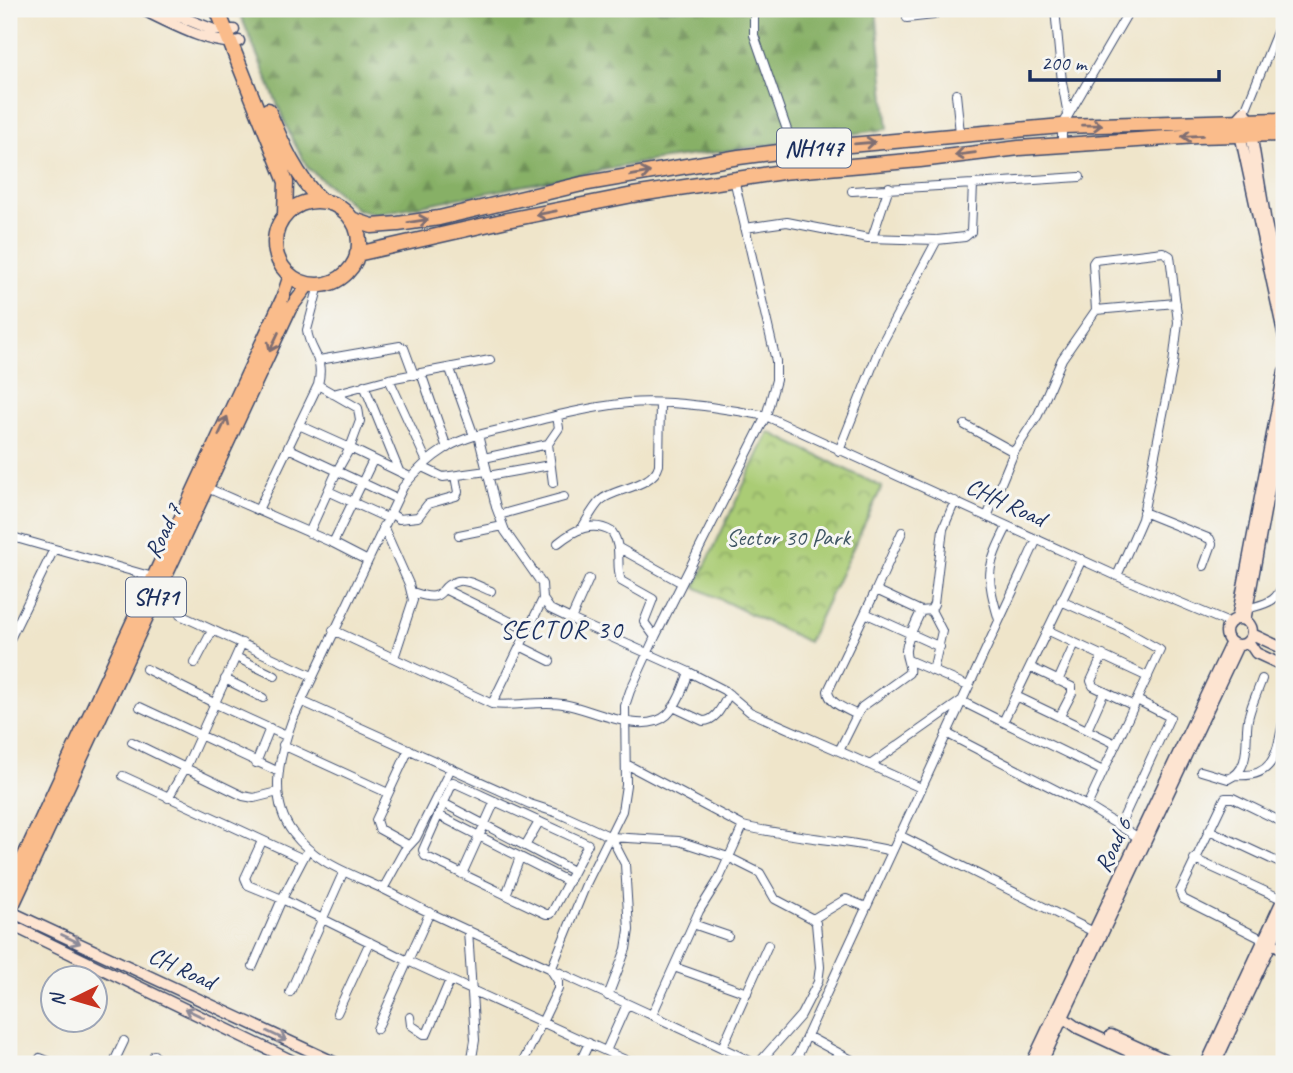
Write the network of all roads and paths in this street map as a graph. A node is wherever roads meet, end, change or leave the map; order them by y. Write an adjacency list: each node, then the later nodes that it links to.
1 (141, 9): 11 (street)
2 (161, 9): 11 (street)
3 (217, 9): 11 (highway, NH147)
4 (225, 9): 11 (highway, NH147)
5 (754, 9): 19 (street)
6 (938, 9): 10 (street)
7 (1055, 9): 13 (street)
8 (1130, 9): 13 (street)
9 (1284, 15): 15 (street)
10 (907, 18)
11 (233, 36): 25 (highway, NH147); 26 (highway, NH147)
12 (956, 94): 16 (street)
13 (1065, 120): 15 (highway, NH147, one-way to 15); 16 (highway, NH147); 18 (street)
14 (1284, 120): 15 (highway, NH147)
15 (1245, 124): 17 (highway, NH147); 18 (highway, NH147, one-way to 18); 34 (street); 37 (street)
16 (961, 133): 19 (highway, NH147, one-way to 16)
17 (1284, 134)
18 (1062, 145): 21 (highway, NH147, one-way to 21)
19 (794, 150): 27 (highway, NH147, one-way to 19)
20 (1080, 177): 22 (street)
21 (734, 179): 28 (street); 31 (highway, NH147, one-way to 31)
22 (973, 184): 23 (street); 30 (street)
23 (889, 187): 24 (street); 29 (street)
24 (852, 191)
25 (321, 201): 26 (highway); 27 (highway, NH147)
26 (285, 215): 32 (highway, NH147)
27 (351, 219): 31 (highway)
28 (745, 228): 29 (street); 50 (street)
29 (872, 238): 30 (street)
30 (937, 240): 59 (street)
31 (357, 254): 33 (highway)
32 (290, 275): 33 (highway); 72 (main road, Road 7 / SH71, one-way to 32)
33 (314, 284): 38 (street); 72 (main road, Road 7 / SH71, one-way to 72)
34 (1284, 302)
35 (1176, 303): 36 (street); 36 (street); 79 (street)
36 (1096, 310): 60 (street)
37 (1284, 337)
38 (320, 360): 42 (street); 44 (street)
39 (490, 360): 40 (street)
40 (450, 369): 42 (street); 53 (street)
41 (1284, 371): 54 (street)
42 (418, 374): 43 (street); 56 (street)
43 (389, 379): 45 (street); 63 (street)
44 (318, 385): 46 (street); 51 (street)
45 (364, 385): 46 (street); 66 (street)
46 (333, 394): 58 (street)
47 (660, 403): 49 (street, CHH Road); 50 (street, CHH Road); 85 (street)
48 (1284, 407): 54 (street)
49 (557, 416): 53 (street, CHH Road); 55 (street)
50 (766, 416): 59 (street, CHH Road); 102 (street)
51 (299, 425): 57 (street); 58 (street)
52 (965, 425): 60 (street)
53 (476, 436): 56 (street, CHH Road); 61 (street)
54 (1278, 441): 113 (street)
55 (548, 444): 61 (street); 64 (street)
56 (447, 447): 63 (street, CHH Road)
57 (288, 448): 65 (street); 78 (street)
58 (349, 448): 62 (street); 65 (street)
59 (839, 451): 76 (street, CHH Road)
60 (1014, 452): 81 (street)
61 (484, 458): 67 (street)
62 (373, 460): 66 (street); 70 (street)
63 (425, 464): 68 (street); 69 (street, CHH Road)
64 (550, 465): 67 (street); 71 (street)
65 (337, 471): 70 (street); 73 (street)
66 (399, 471): 69 (street)
67 (487, 473): 68 (street); 80 (street)
68 (455, 476): 82 (street)
69 (410, 478): 75 (street, CHH Road)
70 (362, 482): 75 (street); 77 (street)
71 (553, 483)
72 (202, 485): 78 (street); 99 (main road, Road 7 / SH71); 221 (main road, Road 7 / SH71)
73 (328, 491): 77 (street); 87 (street)
74 (564, 497): 80 (street)
75 (397, 499): 82 (street, CHH Road)
76 (955, 501): 81 (street, CHH Road); 109 (street)
77 (352, 502): 82 (street); 91 (street)
78 (258, 510): 87 (street)
79 (1143, 512): 97 (street); 98 (street)
80 (499, 514): 83 (street)
81 (987, 517): 84 (street, CHH Road)
82 (387, 519): 96 (street, CHH Road); 106 (street)
83 (503, 526): 88 (street); 107 (street)
84 (1007, 527): 90 (street, CHH Road); 115 (street)
85 (582, 528): 92 (street); 93 (street)
86 (902, 532): 104 (street)
87 (309, 533): 91 (street)
88 (459, 534)
89 (9, 536): 94 (street)
90 (1037, 539): 95 (street, CHH Road); 115 (street)
91 (332, 543): 96 (street)
92 (558, 543)
93 (619, 548): 102 (street); 121 (street)
94 (54, 549): 99 (street); 123 (street)
95 (1082, 559): 98 (street, CHH Road); 108 (street)
96 (366, 560): 116 (street, CHH Road)
97 (1204, 566)
98 (1117, 576): 113 (street, CHH Road)
99 (153, 577): 214 (main road, Road 7 / SH71)
100 (589, 579): 114 (street)
101 (1284, 581): 113 (street)
102 (681, 583): 121 (street)
103 (446, 590): 105 (street); 106 (street); 117 (street)
104 (876, 590): 110 (street); 111 (street)
105 (491, 591)
106 (412, 592): 132 (street)
107 (543, 599): 114 (street); 117 (street)
108 (1061, 601): 118 (street); 143 (street)
109 (931, 610): 110 (street); 127 (street)
110 (921, 611): 120 (street)
111 (865, 613): 120 (street); 159 (street)
112 (180, 615): 119 (street)
113 (1239, 618): 122 (street); 122 (street)
114 (571, 620): 129 (street)
115 (999, 620): 147 (street)
116 (333, 630): 132 (street); 142 (street, CHH Road)
117 (527, 630): 126 (street)
118 (1047, 630): 125 (street); 137 (street)
119 (212, 631): 124 (street); 135 (street)
120 (912, 634): 127 (street); 133 (street)
121 (654, 637): 129 (street)
122 (1242, 640): 128 (street); 136 (street); 199 (street, Road 6); 227 (street, Road 6)
123 (9, 641)
124 (242, 643): 131 (street); 142 (street)
125 (1075, 643): 130 (street); 146 (street)
126 (520, 646): 134 (street); 156 (street)
127 (940, 647): 139 (street)
128 (1284, 649)
129 (646, 653): 140 (street); 162 (street)
130 (1102, 656): 143 (street); 148 (street)
131 (236, 657): 141 (street); 145 (street)
132 (394, 658): 156 (street)
133 (908, 660): 139 (street); 159 (street)
134 (550, 661)
135 (195, 663)
136 (1284, 666)
137 (1030, 667): 146 (street); 150 (street)
138 (146, 668): 155 (street)
139 (933, 671): 147 (street)
140 (689, 672): 149 (street); 158 (street)
141 (275, 676)
142 (312, 676): 152 (street, CHH Road)
143 (1148, 677): 154 (street)
144 (1262, 678): 181 (street)
145 (225, 679): 151 (street); 155 (street)
146 (1058, 681): 160 (street)
147 (968, 686): 153 (street)
148 (1104, 692): 154 (street); 165 (street)
149 (729, 694): 158 (street); 172 (street)
150 (1016, 696): 160 (street); 163 (street)
151 (263, 698)
152 (301, 701): 168 (street, CHH Road); 171 (street)
153 (961, 701): 163 (street); 166 (street); 175 (street)
154 (1135, 703): 170 (street); 193 (street)
155 (215, 704): 164 (street); 167 (street)
156 (492, 704): 162 (street)
157 (140, 707): 167 (street)
158 (673, 707): 162 (street)
159 (857, 715): 172 (street)
160 (1060, 716): 165 (street)
161 (1284, 718): 181 (street)
162 (624, 722): 174 (street)
163 (1003, 722): 178 (street)
164 (270, 728): 168 (street); 173 (street)
165 (1087, 730): 170 (street)
166 (946, 733): 183 (street); 188 (street)
167 (200, 736): 173 (street); 176 (street)
168 (285, 740): 180 (street, CHH Road); 185 (street)
169 (132, 742): 176 (street)
170 (1116, 744): 178 (street)
171 (409, 749): 177 (street); 185 (street)
172 (839, 751): 175 (street)
173 (256, 763): 180 (street)
174 (626, 764): 194 (street); 198 (street)
175 (870, 765): 183 (street)
176 (186, 767): 184 (street); 186 (street)
177 (451, 768): 189 (street); 198 (street)
178 (1103, 771): 188 (street)
179 (1201, 771): 181 (street)
180 (279, 772): 184 (street, CHH Road)
181 (1235, 775)
182 (123, 776): 186 (street)
183 (921, 788): 196 (street)
184 (278, 792): 203 (street, CHH Road)
185 (388, 793): 201 (street)
186 (168, 798): 200 (street)
187 (495, 801): 189 (street); 190 (street); 192 (street)
188 (1087, 806): 193 (street)
189 (438, 808): 192 (street); 197 (street); 201 (street); 211 (street)
190 (539, 822): 202 (street); 212 (street)
191 (1284, 823): 195 (street)
192 (485, 825): 197 (street); 202 (street)
193 (1120, 825): 199 (street)
194 (743, 826): 204 (street); 206 (street)
195 (1209, 830): 208 (street); 209 (street)
196 (899, 835): 204 (street); 227 (street)
197 (479, 836): 205 (street); 211 (street)
198 (611, 837): 206 (street); 213 (street); 241 (street)
199 (1139, 838): 227 (street, Road 6)
200 (262, 841): 207 (street); 217 (street)
201 (408, 845): 215 (street)
202 (526, 846): 212 (street)
203 (307, 849): 207 (street); 210 (street, CHH Road)
204 (892, 851): 219 (street)
205 (520, 857): 212 (street); 216 (street)
206 (728, 858): 224 (street); 225 (street)
207 (303, 859): 217 (street)
208 (1194, 859): 218 (street); 230 (street)
209 (1284, 865)
210 (343, 873): 215 (street, CHH Road); 223 (street)
211 (462, 874): 216 (street)
212 (571, 877): 213 (street); 216 (street)
213 (586, 886): 236 (street)
214 (9, 888)
215 (383, 889): 220 (street, CHH Road)
216 (506, 895)
217 (282, 898): 223 (street); 234 (street)
218 (1284, 899): 230 (street)
219 (866, 907): 224 (street); 249 (street)
220 (430, 912): 226 (street, CHH Road); 233 (street)
221 (9, 915): 260 (street, CH Road, one-way to 221); 261 (street, CH Road, one-way to 261)
222 (1284, 916): 230 (street)
223 (323, 919): 229 (street); 239 (street)
224 (813, 919): 265 (street)
225 (693, 924): 228 (street); 235 (street)
226 (468, 930): 236 (street, CHH Road); 238 (street)
227 (1098, 934): 246 (street, Road 6)
228 (728, 936)
229 (370, 942): 233 (street); 243 (street)
230 (1268, 942): 232 (street); 272 (street); 273 (street)
231 (768, 945): 240 (street)
232 (1284, 949)
233 (408, 961): 237 (street); 248 (street)
234 (253, 966)
235 (674, 967): 240 (street); 244 (street)
236 (551, 970): 241 (street, CHH Road); 247 (street)
237 (450, 980): 238 (street); 245 (street)
238 (471, 990): 247 (street); 262 (street)
239 (290, 992)
240 (747, 993): 252 (street)
241 (608, 996): 242 (street, CHH Road)
242 (627, 1004): 244 (street, CHH Road); 253 (street)
243 (337, 1013)
244 (652, 1015): 252 (street, CHH Road)
245 (410, 1017)
246 (1064, 1017): 255 (street); 269 (street, Road 6); 270 (street, Road 6)
247 (542, 1022): 251 (street); 263 (street)
248 (377, 1029)
249 (807, 1036): 254 (street); 268 (street)
250 (124, 1041): 259 (street)
251 (589, 1043): 253 (street); 264 (street)
252 (722, 1048): 265 (street, CHH Road)
253 (606, 1051): 256 (street)
254 (798, 1055): 266 (street); 267 (street)
255 (1160, 1062): 271 (street)
256 (629, 1063)
257 (37, 1064): 258 (street)
258 (55, 1064)
259 (113, 1064)
260 (299, 1064)
261 (338, 1064)
262 (471, 1064)
263 (522, 1064)
264 (579, 1064)
265 (757, 1064)
266 (791, 1064)
267 (804, 1064)
268 (859, 1064)
269 (1031, 1064)
270 (1041, 1064)
271 (1175, 1064)
272 (1206, 1064)
273 (1215, 1064)

